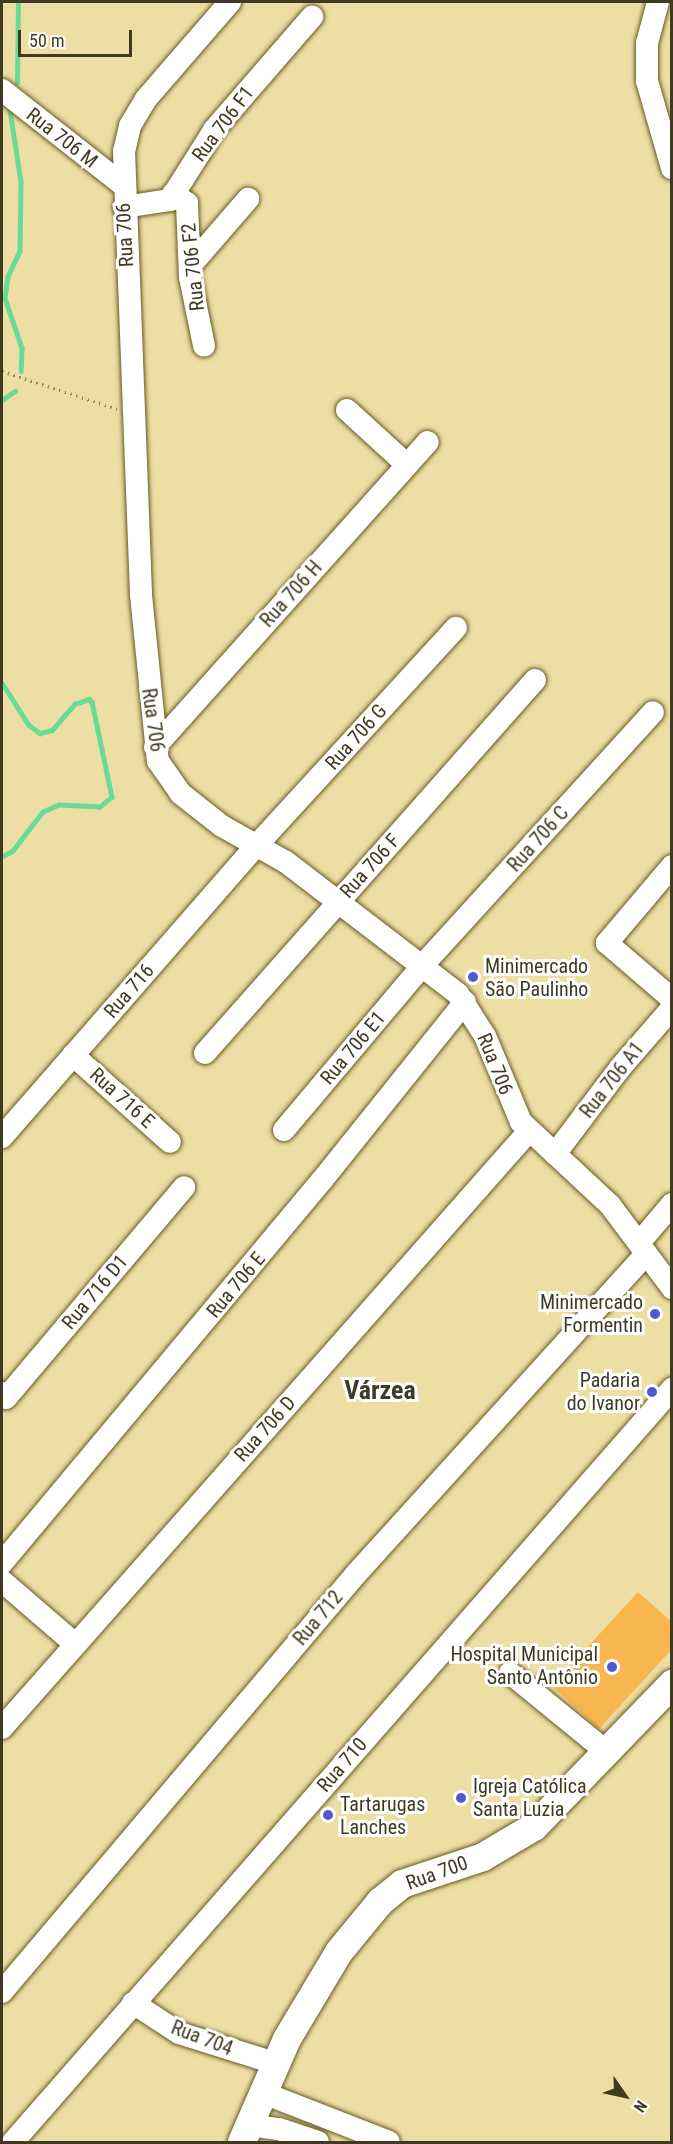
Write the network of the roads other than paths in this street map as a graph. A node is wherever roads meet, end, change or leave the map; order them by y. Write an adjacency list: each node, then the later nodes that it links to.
1 (230, 2): 7 (street, Rua 706)
2 (658, 2): 5 (street)
3 (312, 17): 6 (street, Rua 706 F1)
4 (2, 90): 7 (street, Rua 706 M)
5 (672, 168)
6 (173, 194): 7 (street); 9 (street, Rua 706 F2)
7 (124, 196): 17 (street, Rua 706)
8 (248, 199): 9 (street)
9 (190, 266): 10 (street, Rua 706 F2)
10 (204, 346)
11 (347, 410): 13 (street)
12 (428, 442): 13 (street, Rua 706 H)
13 (406, 465): 17 (street, Rua 706 H)
14 (456, 628): 18 (street, Rua 706 G)
15 (535, 680): 20 (street, Rua 706 F)
16 (653, 712): 21 (street, Rua 706 C)
17 (155, 747): 18 (street, Rua 706)
18 (256, 846): 20 (street, Rua 706); 26 (street, Rua 716)
19 (672, 866): 22 (street)
20 (338, 902): 21 (street, Rua 706); 25 (street, Rua 706 F)
21 (422, 966): 23 (street, Rua 706); 27 (street, Rua 706 E1)
22 (672, 999)
23 (465, 1002): 28 (street, Rua 706); 38 (street, Rua 706 E)
24 (672, 1008): 31 (street, Rua 706 A1)
25 (205, 1053)
26 (73, 1055): 29 (street, Rua 716); 30 (street, Rua 716 E)
27 (284, 1130)
28 (529, 1131): 31 (street, Rua 706); 40 (street, Rua 706 D)
29 (2, 1137)
30 (170, 1142)
31 (555, 1154): 34 (street, Rua 706)
32 (184, 1187): 37 (street, Rua 716 D1)
33 (672, 1204): 34 (street, Rua 712)
34 (643, 1248): 35 (street, Rua 706); 45 (street, Rua 712)
35 (672, 1288)
36 (672, 1389): 46 (street, Rua 710)
37 (4, 1396)
38 (2, 1563)
39 (2, 1581): 40 (street)
40 (75, 1644): 43 (street, Rua 706 D)
41 (510, 1673): 44 (street)
42 (672, 1684): 44 (main road, Rua 700)
43 (2, 1728)
44 (607, 1752): 47 (main road, Rua 700)
45 (2, 1992)
46 (133, 2003): 47 (street, Rua 704); 52 (street, Rua 710)
47 (275, 2063): 48 (main road, Rua 700)
48 (261, 2092): 49 (street); 51 (main road, Rua 700)
49 (289, 2102): 50 (street); 54 (street)
50 (279, 2128): 51 (street); 53 (street)
51 (246, 2134)
52 (13, 2142)
53 (318, 2142)
54 (388, 2142)

